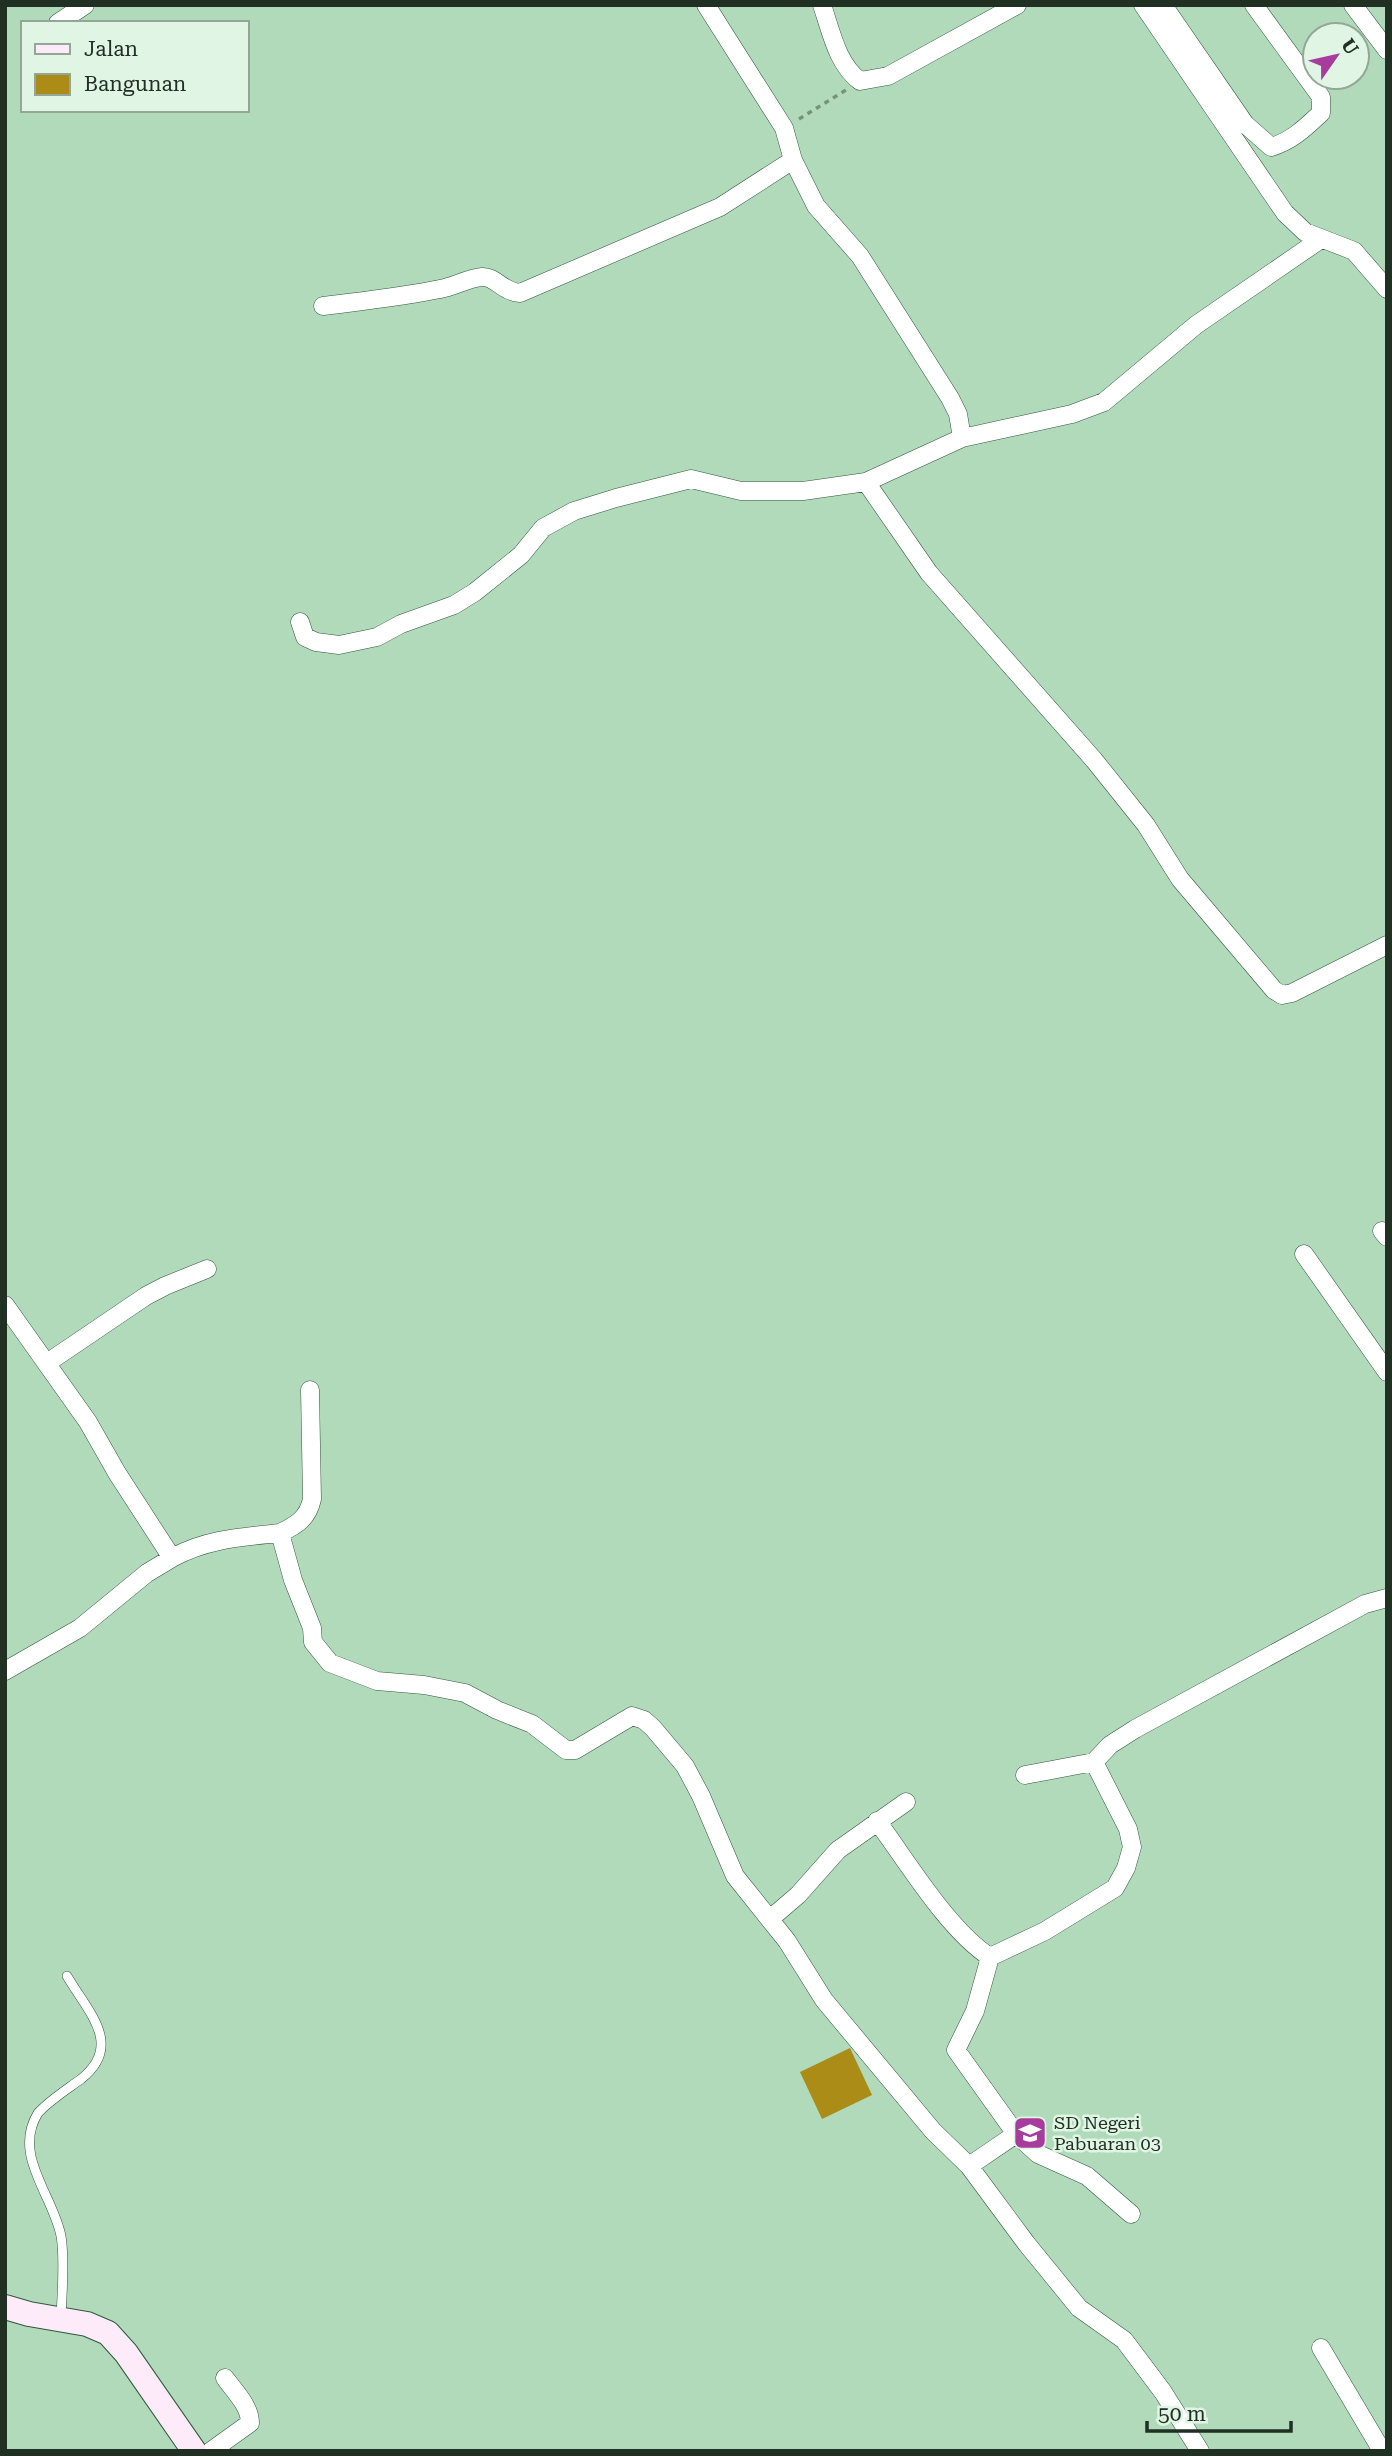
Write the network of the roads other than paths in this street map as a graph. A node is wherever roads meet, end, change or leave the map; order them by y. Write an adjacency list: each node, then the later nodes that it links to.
1 (85, 5): 9 (street)
2 (706, 5): 11 (street)
3 (822, 5): 4 (street)
4 (1017, 5)
5 (1143, 5): 12 (street)
6 (1163, 5): 7 (street)
7 (1254, 5)
8 (1353, 5): 10 (street)
9 (61, 21)
10 (1387, 51)
11 (793, 160): 14 (street); 15 (street)
12 (1321, 239): 13 (street); 15 (street)
13 (1387, 289)
14 (323, 306)
15 (962, 438): 16 (street)
16 (866, 482): 17 (street); 18 (street)
17 (300, 622)
18 (1387, 945)
19 (1304, 1254): 23 (street)
20 (207, 1269): 22 (street)
21 (6, 1308): 22 (street)
22 (47, 1363): 26 (street)
23 (1387, 1372)
24 (310, 1390): 25 (street)
25 (280, 1533): 26 (street); 33 (street)
26 (172, 1558): 28 (street)
27 (1387, 1598): 29 (street)
28 (5, 1671)
29 (1094, 1762): 30 (street); 34 (street)
30 (1025, 1775)
31 (906, 1802): 32 (street)
32 (877, 1821): 33 (street); 34 (street)
33 (770, 1919): 37 (street)
34 (990, 1956): 36 (street)
35 (67, 1976): 40 (lane)
36 (1016, 2134): 37 (street); 38 (street)
37 (969, 2166): 45 (street)
38 (1130, 2214)
39 (5, 2306): 40 (street)
40 (61, 2320): 43 (street)
41 (1321, 2348): 46 (street)
42 (225, 2378): 44 (street)
43 (194, 2451)
44 (211, 2451)
45 (1200, 2451)
46 (1382, 2451)

